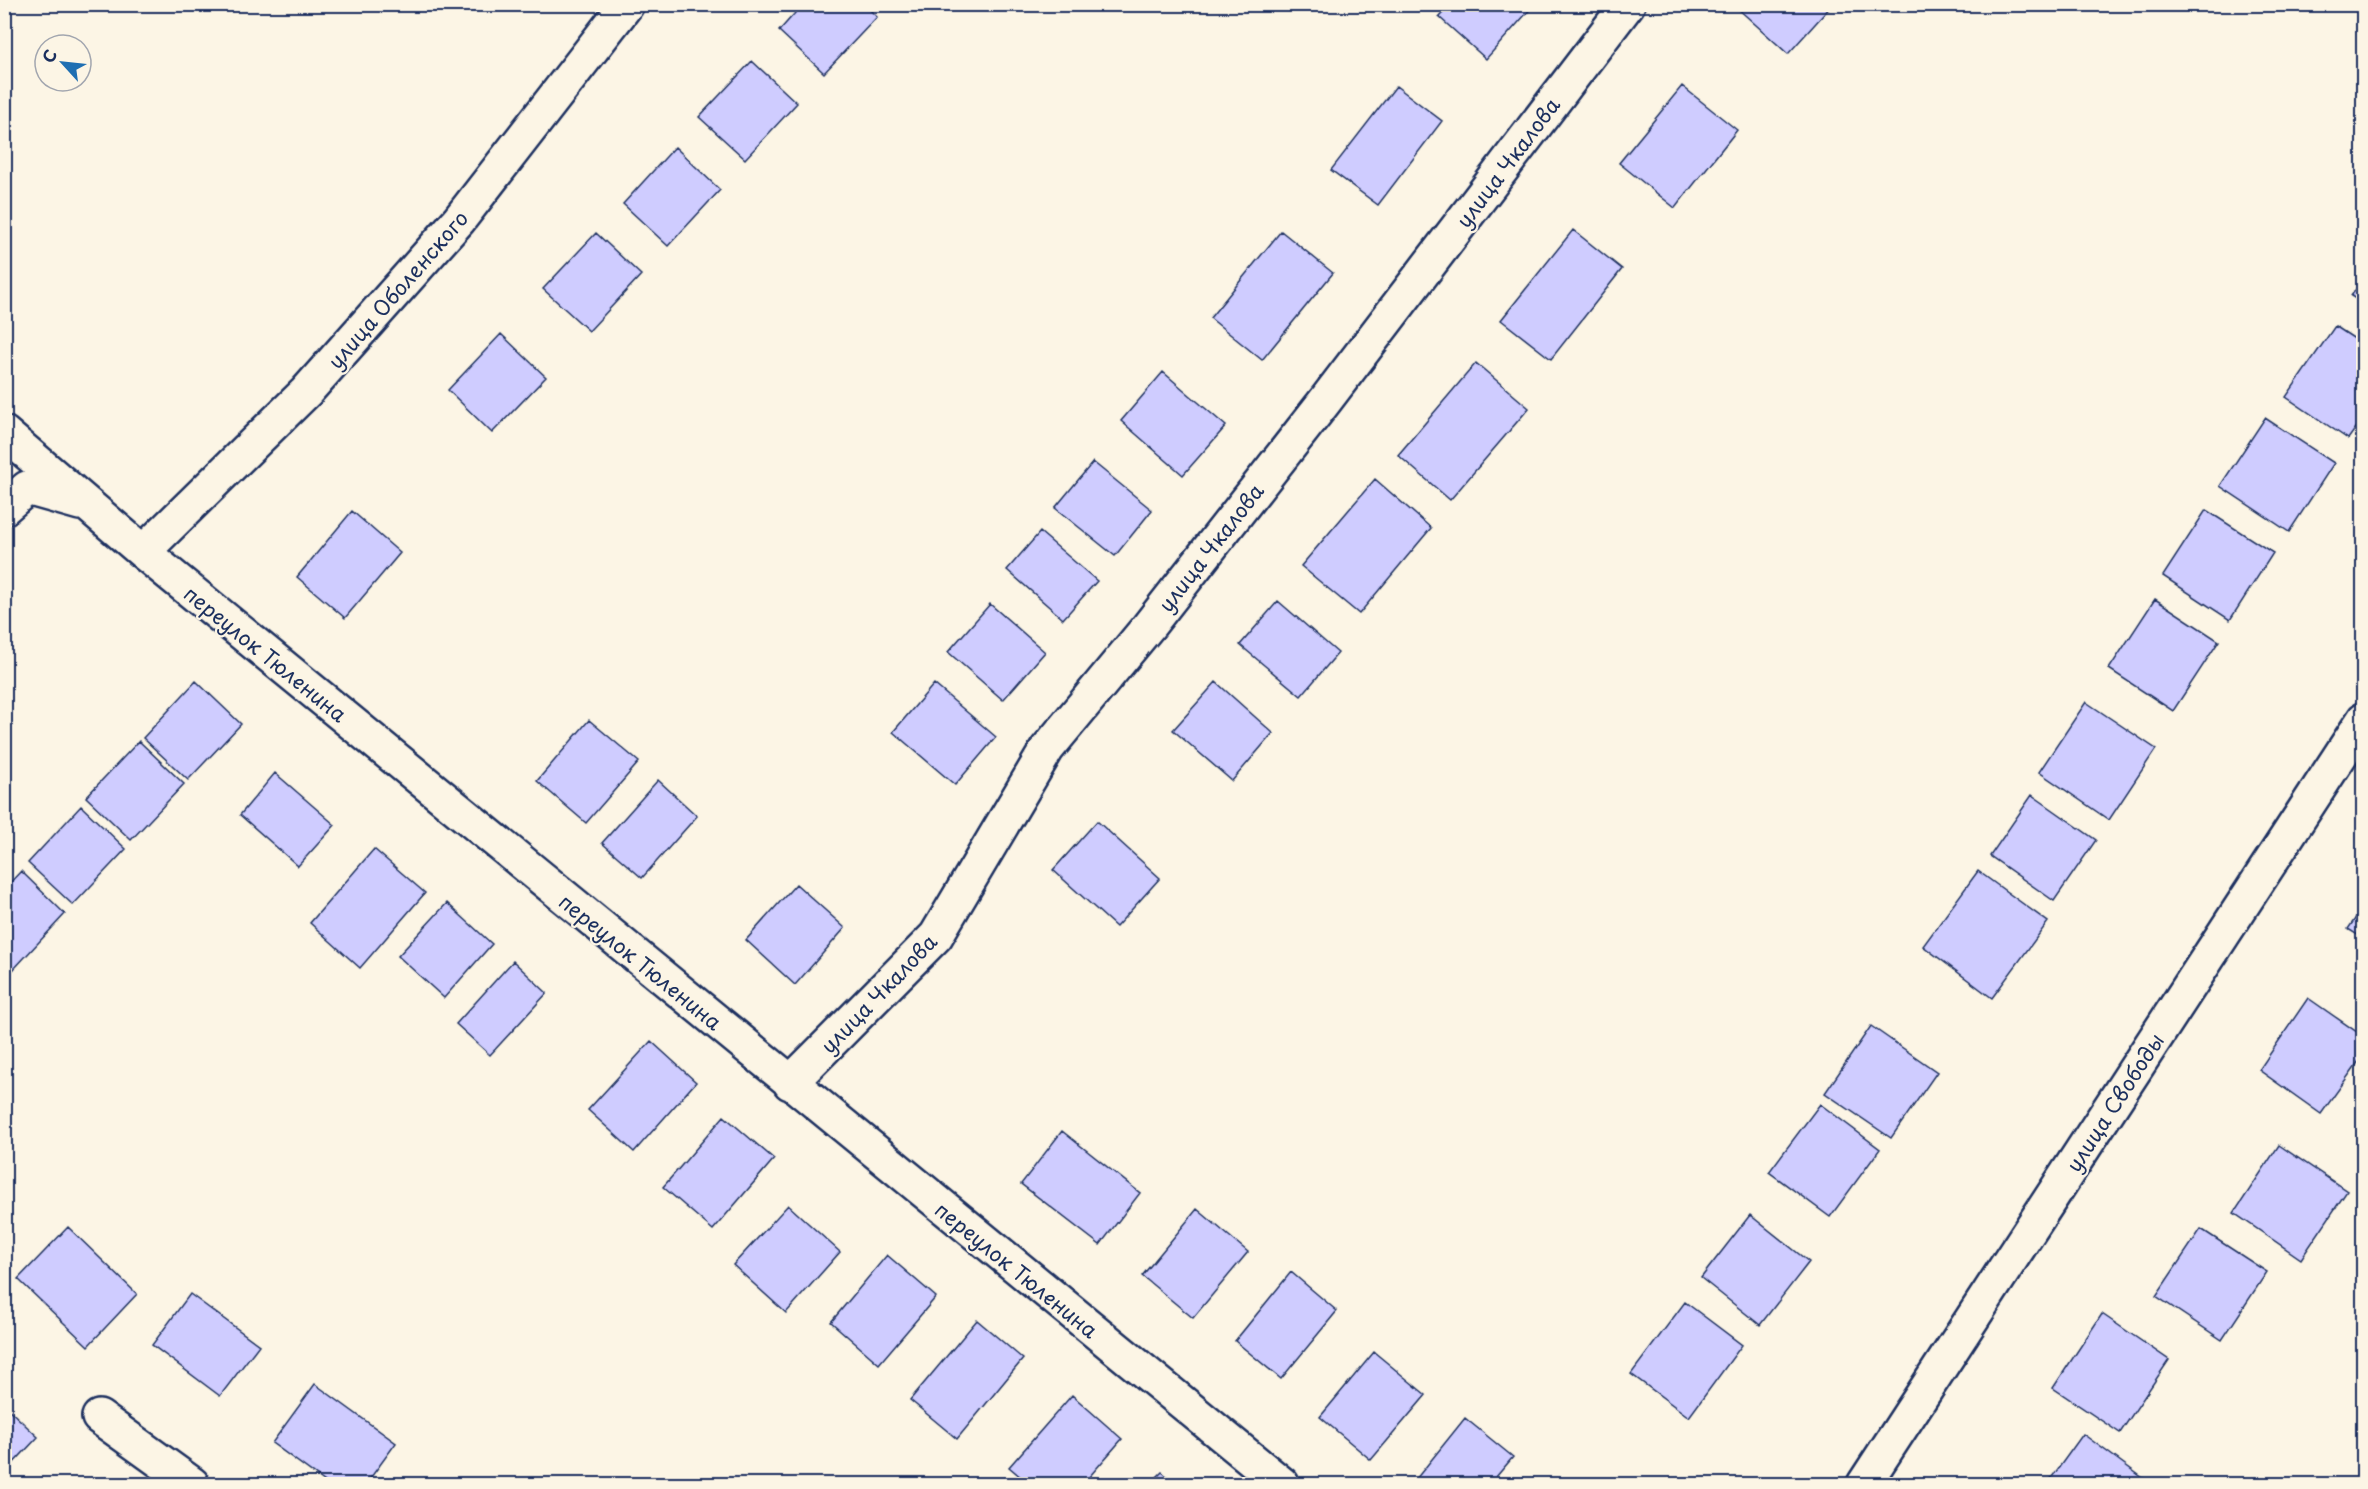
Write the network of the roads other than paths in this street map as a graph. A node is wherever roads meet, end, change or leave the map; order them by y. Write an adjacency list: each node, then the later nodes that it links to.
1 (627, 4): 6 (street, улица Оболенского)
2 (1628, 4): 8 (street, улица Чкалова)
3 (4, 432): 4 (street, переулок Тюленина)
4 (88, 505): 5 (street); 6 (street, переулок Тюленина)
5 (4, 508)
6 (143, 552): 8 (street, переулок Тюленина)
7 (2364, 719): 12 (street, улица Свободы)
8 (790, 1083): 11 (street, переулок Тюленина)
9 (99, 1417): 10 (street)
10 (192, 1485)
11 (1282, 1485)
12 (1864, 1485)

